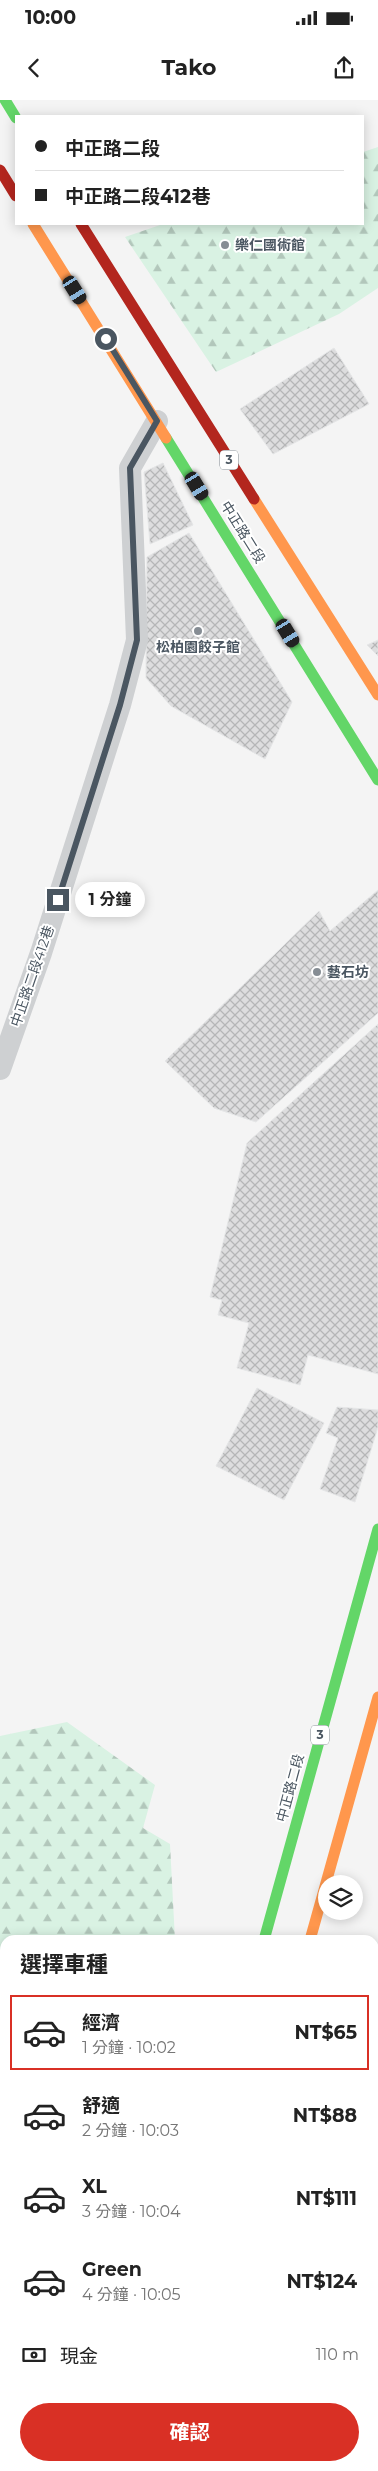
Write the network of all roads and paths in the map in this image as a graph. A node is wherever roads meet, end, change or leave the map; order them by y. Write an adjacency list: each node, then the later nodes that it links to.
1 (5, 100): 2 (main road)
2 (15, 116)
3 (0, 170): 4 (main road)
4 (15, 194)
5 (35, 225): 7 (main road, 中正路二段)
6 (82, 225): 8 (main road, 中正路二段 / 3)
7 (157, 421): 9 (main road, 中正路二段); 10 (lane, 中正路二段412巷)
8 (378, 695)
9 (378, 780)
10 (0, 1069)
11 (378, 1529): 13 (main road, 中正路二段 / 3)
12 (377, 1706): 14 (main road)
13 (265, 1935)
14 (311, 1935)

